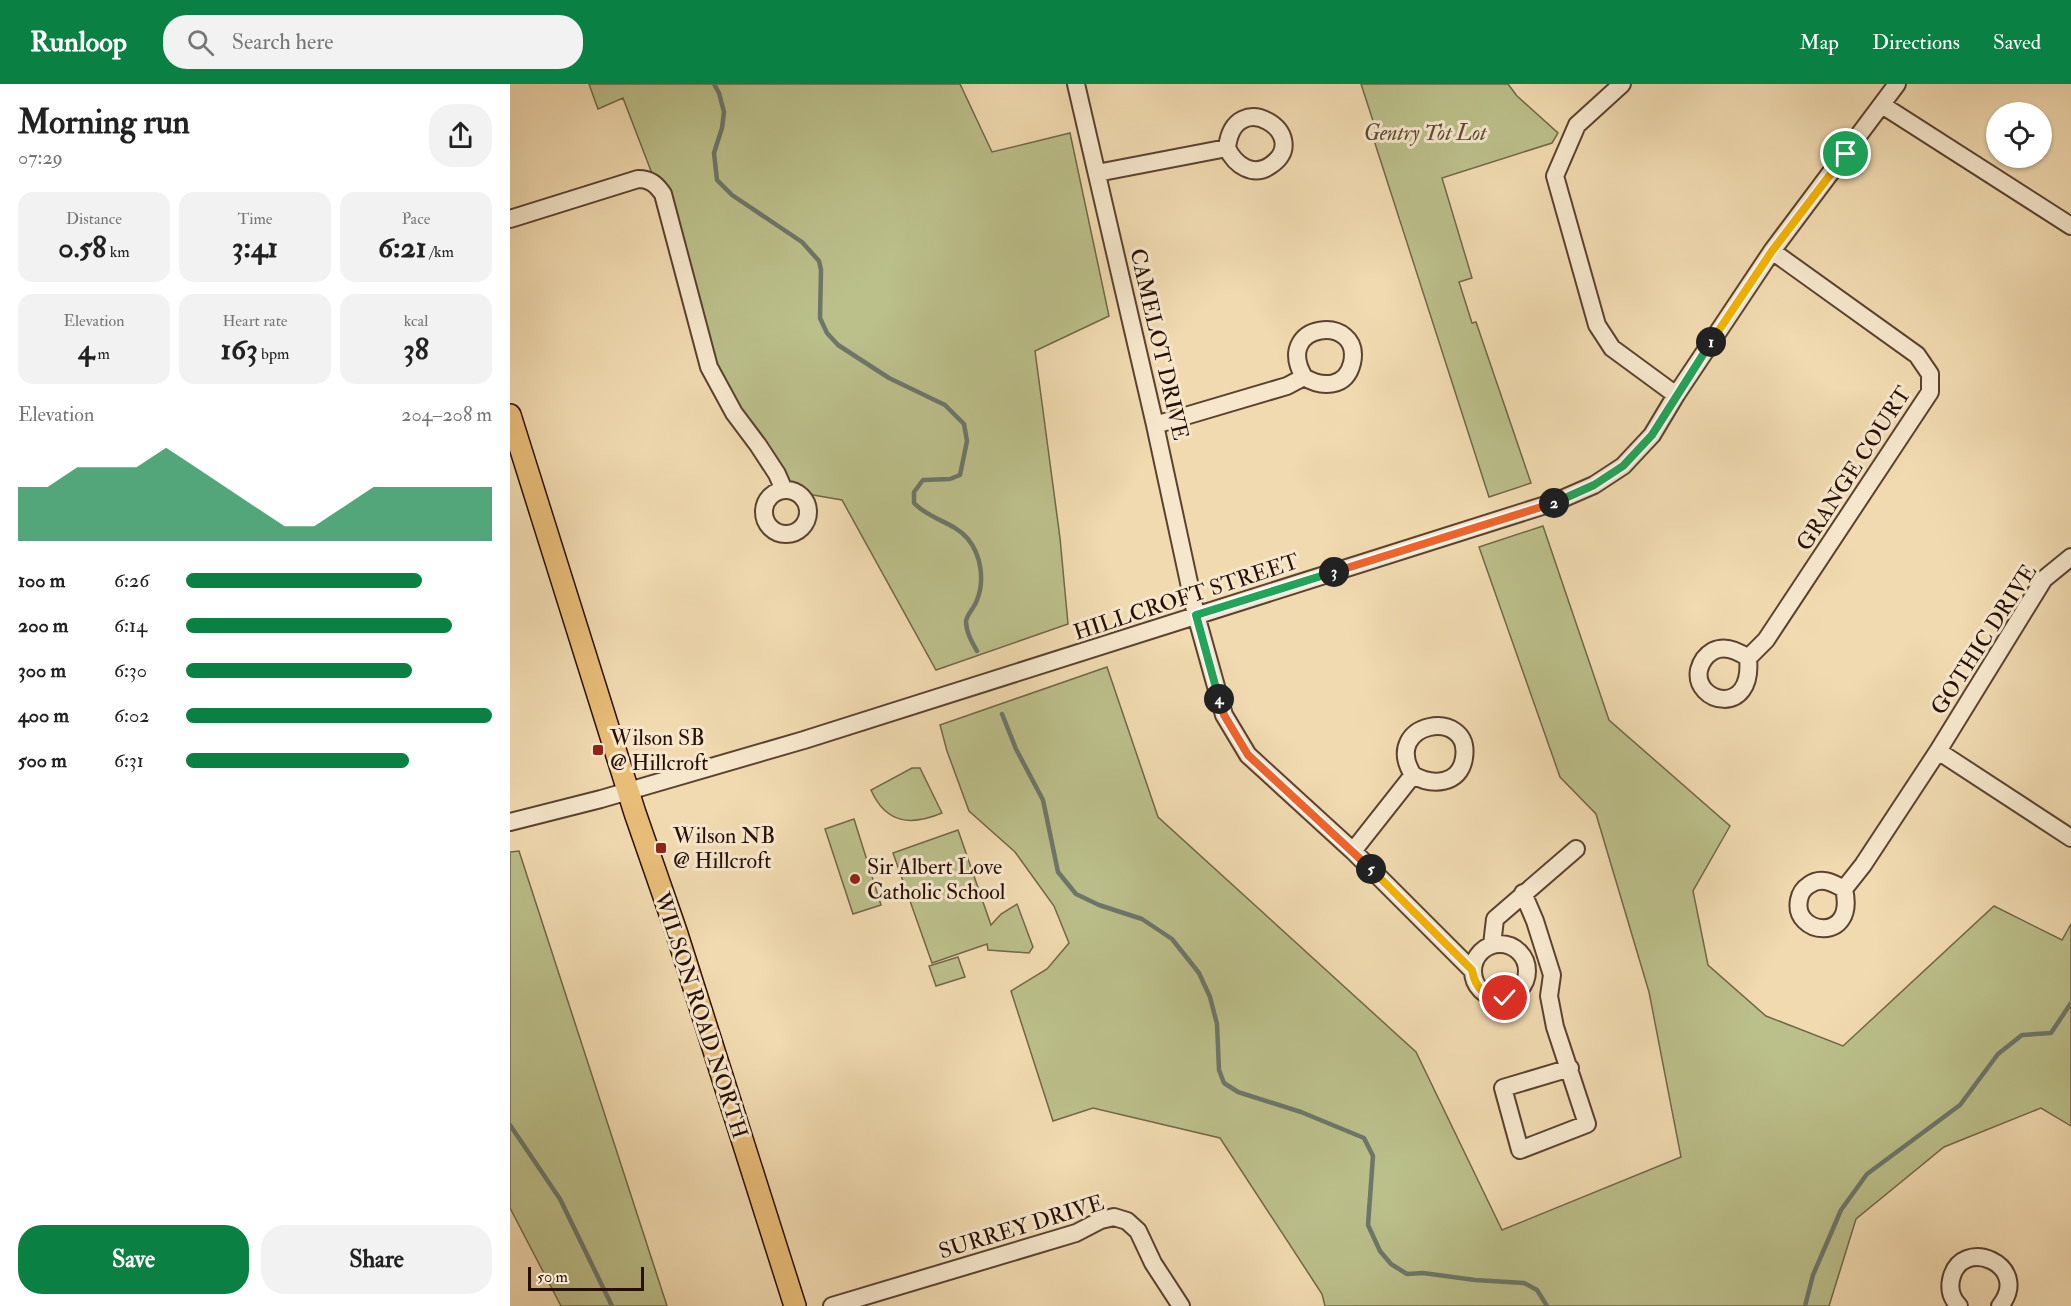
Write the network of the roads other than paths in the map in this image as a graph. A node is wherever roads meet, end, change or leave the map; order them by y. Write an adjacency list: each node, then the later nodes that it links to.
1 (1076, 84): 6 (street, CAMELOT DRIVE)
2 (1622, 84): 11 (street)
3 (1897, 84): 4 (street, HILLCROFT STREET)
4 (1882, 105): 8 (street); 9 (street, HILLCROFT STREET)
5 (1227, 148): 6 (street)
6 (1097, 173): 13 (street, CAMELOT DRIVE)
7 (510, 219): 14 (street)
8 (2071, 226)
9 (1772, 251): 11 (street, HILLCROFT STREET); 17 (street, GRANGE COURT)
10 (1304, 377): 13 (street)
11 (1676, 395): 16 (street, HILLCROFT STREET)
12 (510, 415): 20 (main road, WILSON ROAD NORTH)
13 (1155, 425): 16 (street, CAMELOT DRIVE)
14 (784, 490)
15 (2071, 557): 18 (street, GOTHIC DRIVE)
16 (1196, 615): 20 (street, HILLCROFT STREET); 24 (street, CAMELOT DRIVE)
17 (1748, 658)
18 (1938, 751): 22 (street); 25 (street, GOTHIC DRIVE)
19 (1413, 775): 24 (street)
20 (628, 791): 21 (street, HILLCROFT STREET); 32 (main road, WILSON ROAD NORTH)
21 (510, 822)
22 (2071, 838)
23 (1576, 849): 26 (street)
24 (1353, 851): 28 (street, CAMELOT DRIVE)
25 (1844, 889)
26 (1523, 893): 27 (street); 30 (street)
27 (1492, 945): 28 (street); 29 (street)
28 (1472, 970): 29 (street)
29 (1526, 980): 30 (street)
30 (1549, 996): 31 (street)
31 (1570, 1068): 31 (street)
32 (795, 1306)
33 (832, 1306): 34 (street, SURREY DRIVE)
34 (1181, 1306)
35 (1959, 1306): 36 (street)
36 (2000, 1306)

